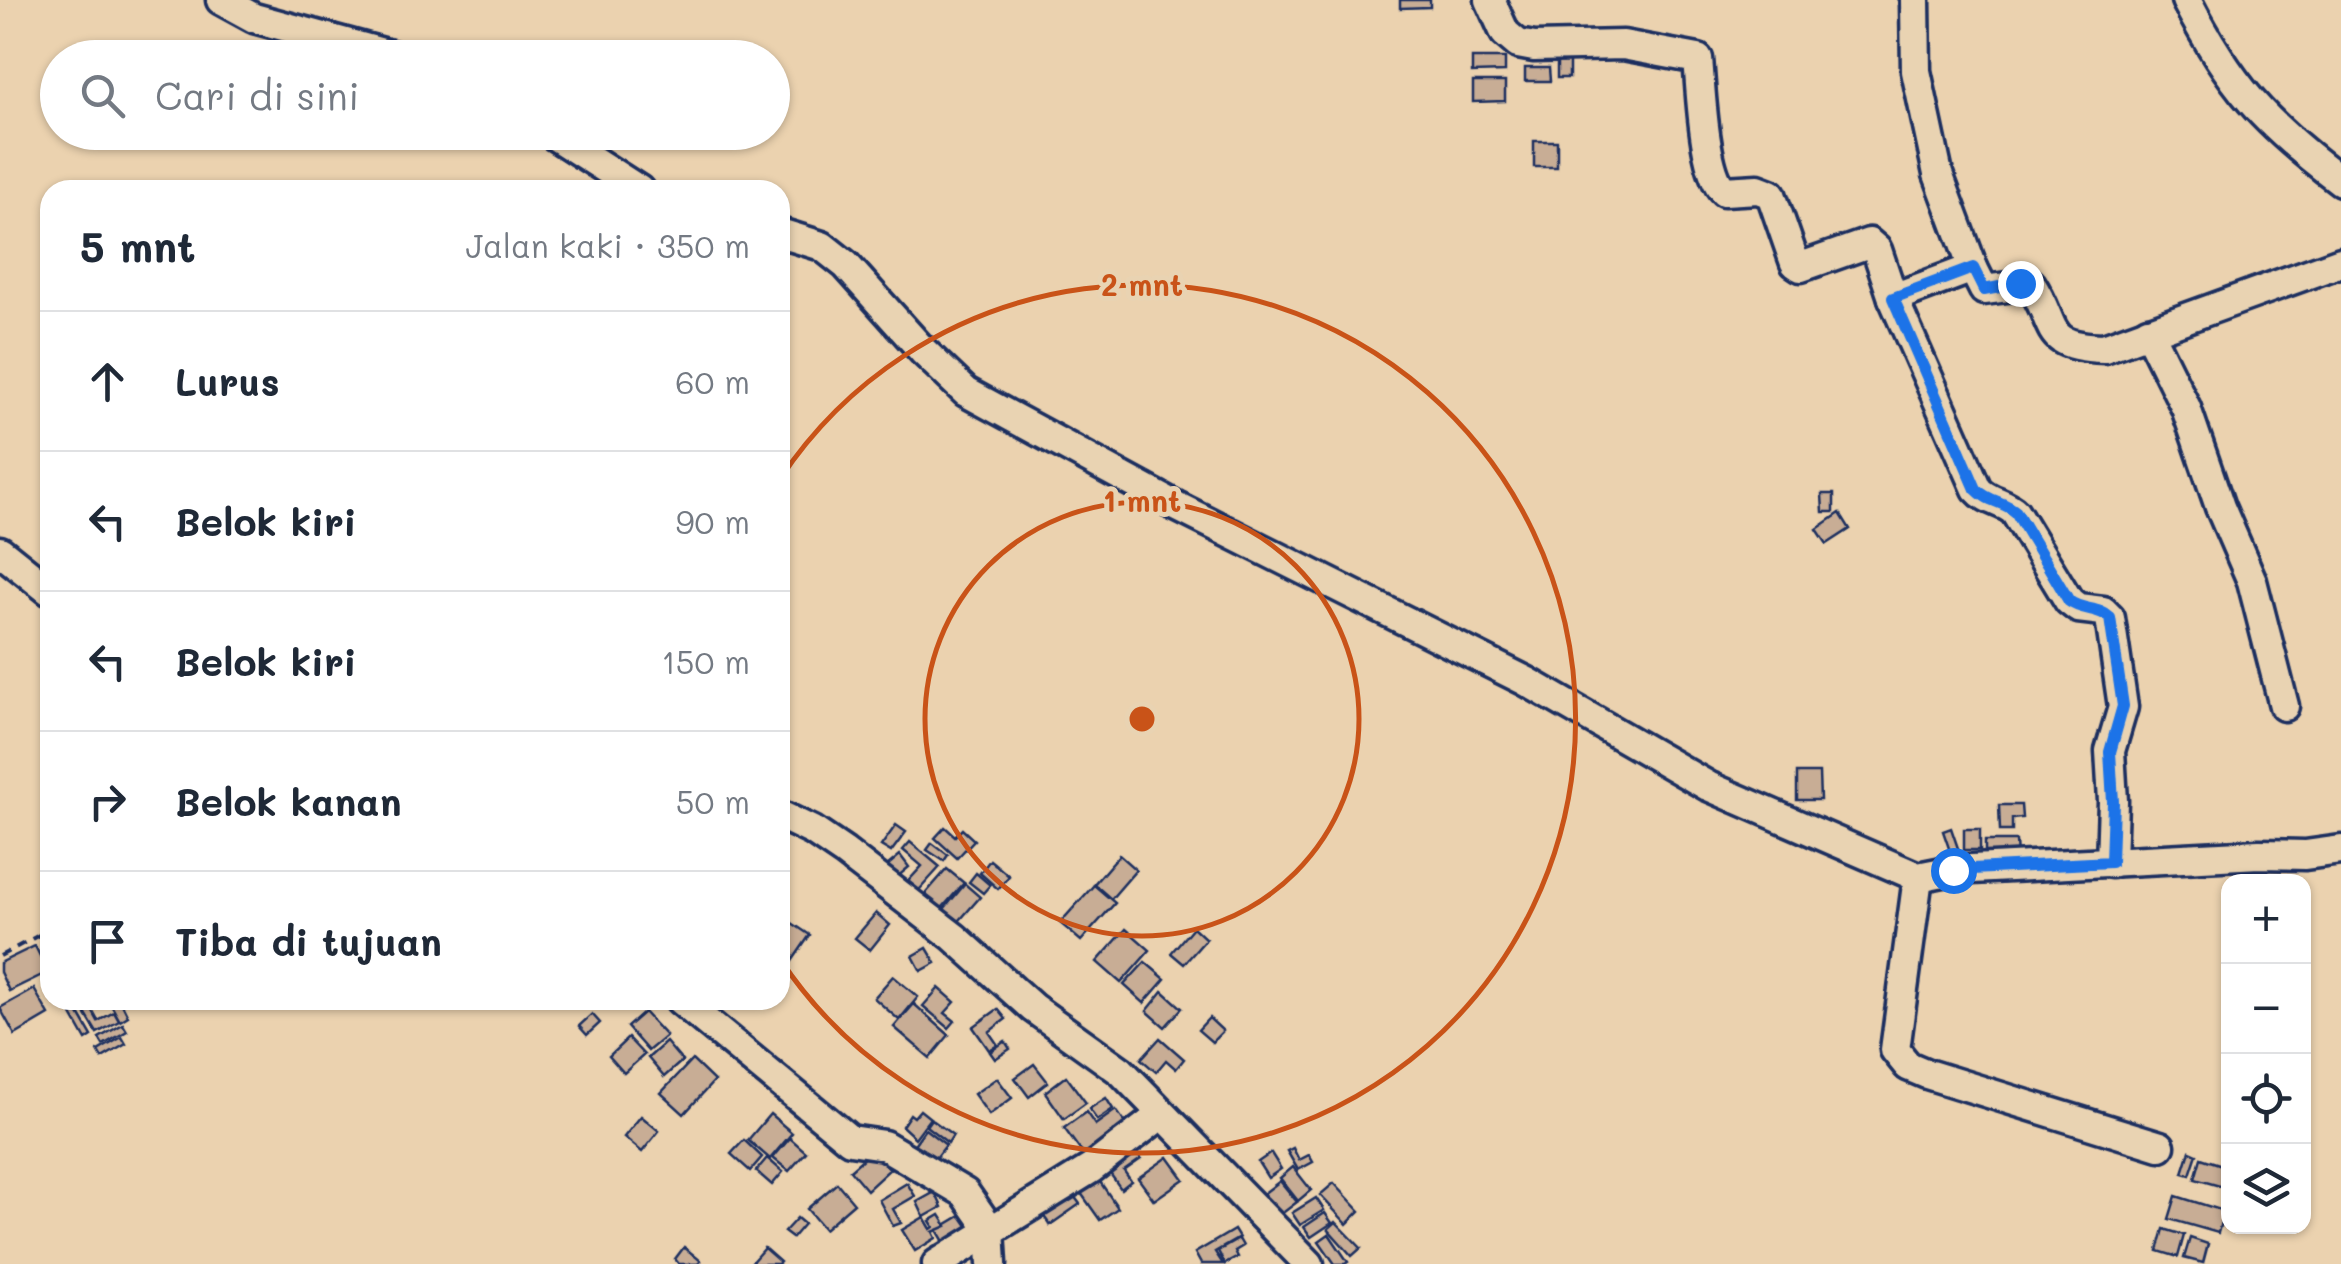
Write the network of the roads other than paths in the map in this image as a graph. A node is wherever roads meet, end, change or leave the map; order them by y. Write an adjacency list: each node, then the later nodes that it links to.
1 (221, 0): 5 (street)
2 (1490, 0): 12 (street)
3 (1915, 0): 11 (street)
4 (2186, 0): 8 (street)
5 (335, 40)
6 (577, 150): 7 (street)
7 (623, 180)
8 (2341, 181)
9 (790, 236): 20 (street)
10 (2341, 262): 13 (street)
11 (1973, 268): 12 (street); 13 (street)
12 (1893, 298): 19 (street)
13 (2148, 331): 16 (street)
14 (0, 550): 15 (street)
15 (40, 583)
16 (2284, 706)
17 (790, 820): 22 (street)
18 (2341, 850): 19 (street)
19 (2111, 862): 20 (street)
20 (1918, 878): 23 (street)
21 (692, 1010): 24 (street)
22 (1162, 1114): 24 (street); 27 (street)
23 (2160, 1146)
24 (990, 1229): 25 (street); 26 (street)
25 (937, 1264)
26 (992, 1264)
27 (1309, 1264)

